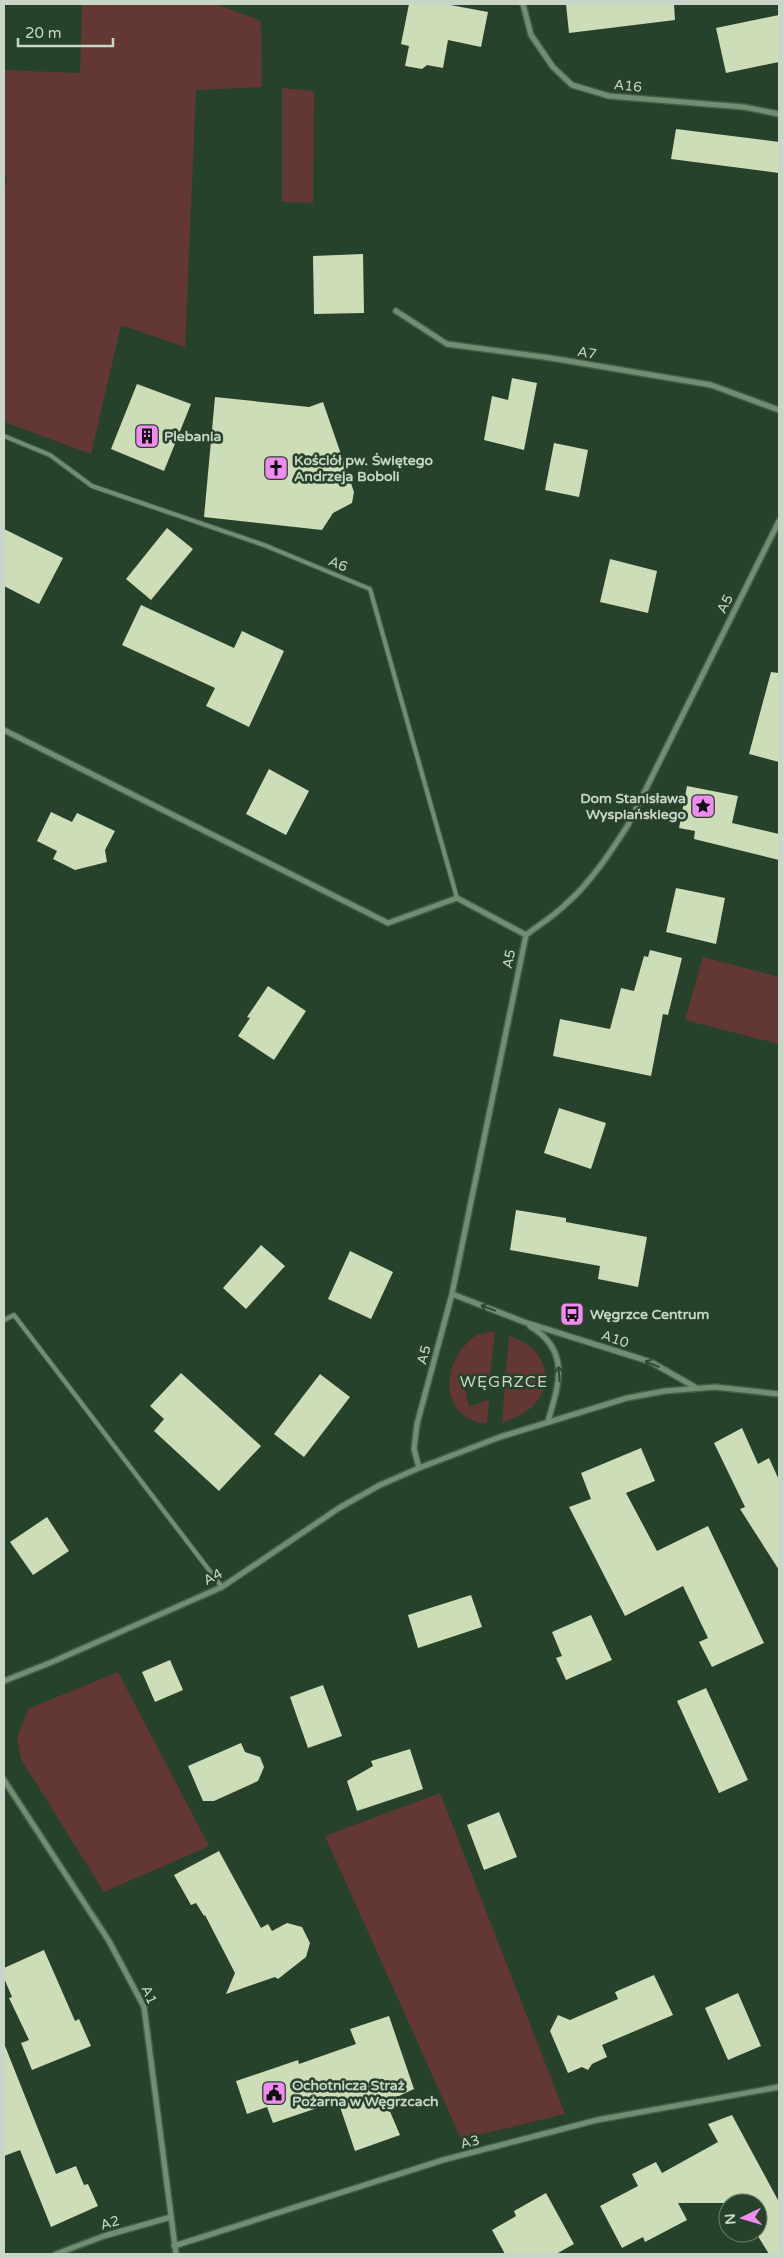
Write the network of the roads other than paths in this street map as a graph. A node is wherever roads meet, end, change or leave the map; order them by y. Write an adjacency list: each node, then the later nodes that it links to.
1 (523, 4): 2 (street, A16)
2 (779, 114)
3 (396, 311): 4 (street, A7)
4 (779, 410)
5 (4, 436): 8 (lane, A6)
6 (779, 521): 9 (street, A5)
7 (4, 730): 8 (street)
8 (457, 898): 9 (street)
9 (526, 935): 10 (street, A5)
10 (452, 1294): 12 (street, A10, one-way to 10); 16 (street, A5)
11 (4, 1320): 17 (lane)
12 (524, 1322): 13 (street, A10, one-way to 12); 15 (street, A10, one-way to 12)
13 (695, 1387): 14 (street, A10); 15 (street, A10)
14 (779, 1394)
15 (548, 1421): 16 (street, A10)
16 (418, 1468): 17 (street, A4)
17 (222, 1586): 18 (street, A4)
18 (4, 1681)
19 (4, 1780): 21 (street, A1)
20 (779, 2087): 22 (street, A3)
21 (171, 2218): 22 (street, A1); 23 (street, A2)
22 (174, 2246): 24 (street, A1)
23 (56, 2254)
24 (176, 2254)

